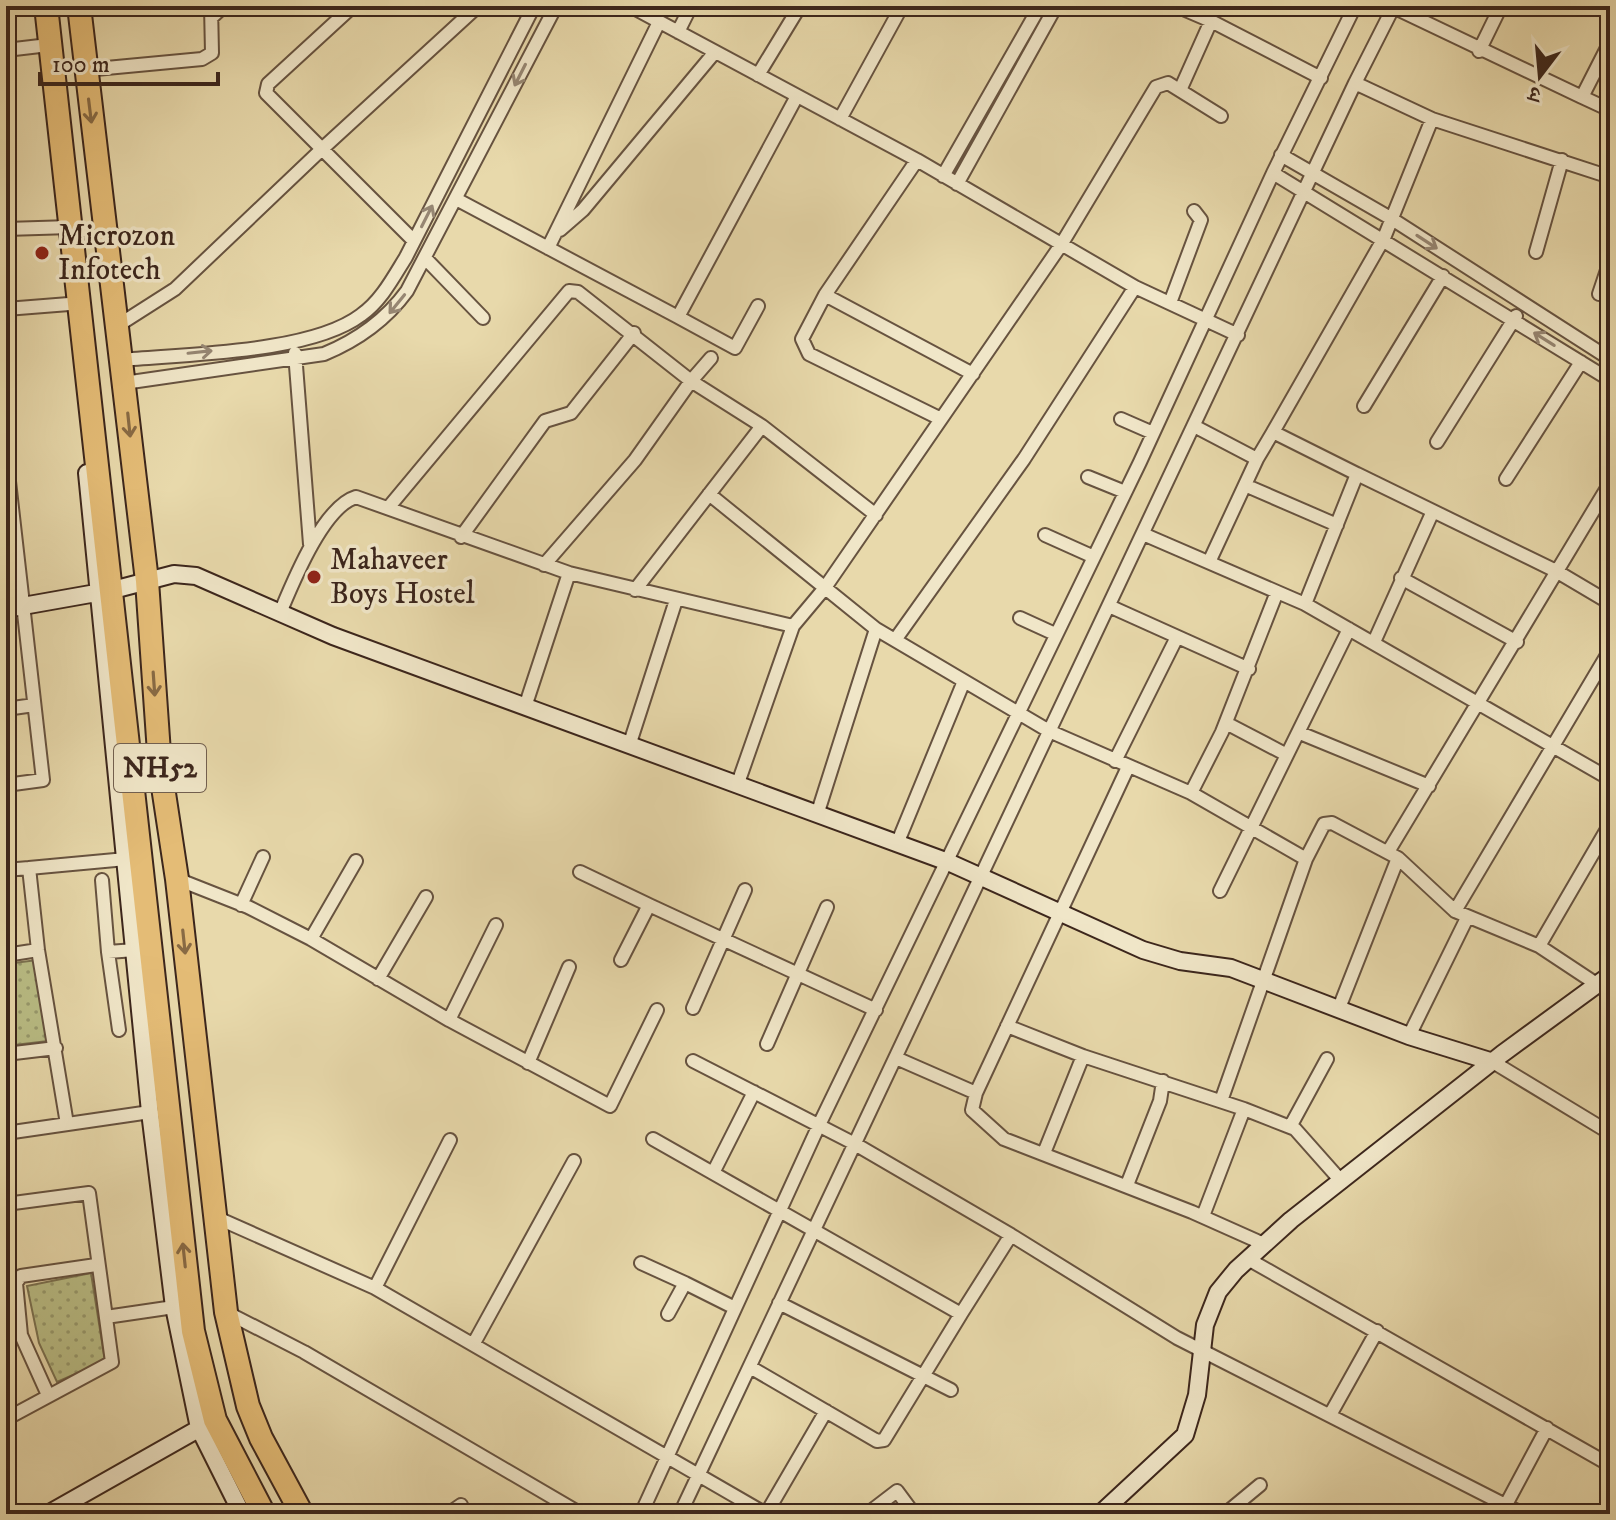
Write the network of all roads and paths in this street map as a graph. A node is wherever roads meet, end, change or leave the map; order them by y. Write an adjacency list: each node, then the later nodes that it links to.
1 (36, 6): 24 (street)
2 (46, 6): 54 (highway, NH52)
3 (79, 6): 28 (highway, NH52)
4 (224, 6): 19 (street)
5 (353, 6): 41 (street)
6 (478, 6): 41 (street)
7 (534, 6): 58 (street, one-way to 7)
8 (556, 6): 51 (street, one-way to 51)
9 (630, 6): 21 (street)
10 (691, 6): 22 (street)
11 (800, 6): 29 (street)
12 (902, 6): 37 (street)
13 (1040, 6): 39 (street)
14 (1056, 6): 40 (street)
15 (1176, 6): 20 (street)
16 (1355, 6): 30 (street)
17 (1393, 6): 26 (street); 31 (street)
18 (1501, 6): 26 (street)
19 (212, 11): 28 (street)
20 (1211, 21): 30 (street); 32 (street)
21 (659, 22): 22 (street); 56 (street)
22 (678, 32): 27 (street)
23 (1610, 42): 34 (street)
24 (40, 46): 25 (street); 54 (street)
25 (6, 50)
26 (1479, 51): 34 (street)
27 (715, 52): 29 (street); 56 (street)
28 (85, 70): 77 (highway, NH52, one-way to 77)
29 (758, 75): 33 (street)
30 (1321, 78): 42 (street)
31 (1355, 83): 38 (street); 45 (street)
32 (1181, 88): 36 (street); 59 (street)
33 (797, 96): 37 (street); 73 (street)
34 (1582, 97): 35 (street)
35 (1610, 110)
36 (1221, 116)
37 (840, 119): 43 (street)
38 (1432, 119): 44 (street); 53 (street)
39 (972, 125): 40 (street); 47 (street)
40 (986, 133): 49 (street)
41 (322, 149): 58 (street); 77 (street)
42 (1281, 155): 45 (street); 46 (street)
43 (917, 160): 47 (street); 67 (street)
44 (1562, 160): 48 (street); 61 (street)
45 (1313, 172): 50 (street); 53 (street)
46 (1273, 173): 50 (street); 75 (street)
47 (943, 176): 49 (street)
48 (1610, 177)
49 (957, 184): 59 (street)
50 (1303, 188): 57 (street); 79 (street)
51 (456, 199): 60 (street); 62 (street)
52 (1194, 211): 68 (street)
53 (1392, 219): 57 (street); 70 (street, one-way to 70)
54 (66, 226): 55 (street); 69 (street); 124 (highway, NH52)
55 (6, 229)
56 (555, 233): 60 (street)
57 (1384, 238): 64 (street); 94 (street)
58 (414, 241): 80 (street)
59 (1061, 245): 65 (street); 86 (street)
60 (548, 248): 73 (street)
61 (1536, 252)
62 (425, 258): 74 (street); 81 (street, one-way to 81)
63 (1610, 261): 66 (street)
64 (1443, 276): 76 (street); 89 (street)
65 (1135, 287): 68 (street); 138 (street)
66 (1599, 294)
67 (825, 295): 86 (street); 90 (street)
68 (1170, 303): 75 (street)
69 (69, 304): 72 (street); 124 (street)
70 (1523, 305): 76 (street); 83 (street)
71 (758, 306): 73 (street)
72 (6, 309)
73 (678, 317)
74 (483, 318)
75 (1205, 320): 79 (street); 95 (street)
76 (1514, 320): 84 (street, one-way to 76); 96 (street)
77 (117, 326): 85 (highway, NH52)
78 (634, 333): 88 (street); 106 (street); 113 (street)
79 (1238, 335): 93 (street)
80 (291, 342): 81 (street); 85 (street, one-way to 80)
81 (296, 358): 85 (street); 114 (street)
82 (711, 358): 88 (street)
83 (1610, 359)
84 (1581, 362): 87 (street); 101 (street)
85 (123, 372): 121 (highway, NH52, one-way to 121)
86 (973, 374): 90 (street)
87 (1610, 380)
88 (691, 381): 92 (street); 117 (street)
89 (1364, 406)
90 (941, 419): 108 (street)
91 (1121, 419): 95 (street)
92 (762, 426): 105 (street); 108 (street)
93 (1194, 426): 98 (street); 111 (street)
94 (1273, 432): 98 (street); 99 (street)
95 (1153, 433): 104 (street)
96 (1437, 442)
97 (6, 455): 109 (street)
98 (1257, 459): 103 (street)
99 (1357, 474): 107 (street); 110 (street)
100 (1088, 477): 104 (street)
101 (1506, 479)
102 (1610, 483): 118 (street)
103 (1247, 486): 110 (street); 116 (street)
104 (1125, 492): 115 (street)
105 (709, 494): 122 (street); 123 (street)
106 (388, 508): 113 (street); 114 (street)
107 (1433, 511): 118 (street); 120 (street)
108 (876, 515): 122 (street)
109 (9, 519): 130 (street)
110 (1337, 525): 128 (street)
111 (1143, 534): 116 (street); 129 (street)
112 (1045, 535): 115 (street)
113 (461, 537): 117 (street)
114 (310, 544): 131 (street)
115 (1094, 557): 136 (street)
116 (1210, 560): 125 (street)
117 (544, 565): 119 (street)
118 (1556, 571): 127 (street); 140 (street)
119 (569, 573): 123 (street); 146 (street)
120 (1401, 578): 139 (street); 140 (street)
121 (147, 581): 124 (street); 131 (street); 176 (highway, NH52, one-way to 176)
122 (824, 589): 133 (street); 134 (street)
123 (635, 590): 126 (street)
124 (105, 591): 130 (street); 168 (street); 266 (highway, NH52, one-way to 124)
125 (1277, 592): 128 (street); 142 (street)
126 (676, 600): 133 (street); 153 (street)
127 (1610, 603)
128 (1305, 604): 135 (street)
129 (1109, 606): 137 (street); 150 (street)
130 (13, 608): 145 (street)
131 (280, 613): 146 (street)
132 (1020, 618): 136 (street)
133 (793, 626): 159 (street)
134 (876, 629): 138 (street); 162 (street)
135 (1349, 629): 139 (street); 151 (street)
136 (1055, 634): 148 (street)
137 (1177, 637): 142 (street); 155 (street)
138 (895, 640): 143 (street)
139 (1374, 642): 144 (street)
140 (1517, 642): 144 (street)
141 (1610, 650): 152 (street)
142 (1249, 669): 149 (street)
143 (964, 681): 148 (street); 165 (street)
144 (1477, 701): 152 (street); 160 (street)
145 (34, 705): 147 (street); 158 (street)
146 (525, 707): 153 (street)
147 (6, 709)
148 (1018, 711): 150 (street); 171 (street)
149 (1226, 723): 154 (street); 161 (street)
150 (1049, 731): 155 (street); 175 (street)
151 (1300, 733): 154 (street); 160 (street)
152 (1552, 745): 157 (street); 184 (street)
153 (629, 746): 159 (street)
154 (1287, 755): 164 (street)
155 (1115, 761): 156 (street)
156 (1128, 767): 161 (street); 185 (street)
157 (1610, 779)
158 (6, 785)
159 (737, 786): 162 (street)
160 (1429, 786): 166 (street)
161 (1191, 793): 164 (street)
162 (817, 815): 165 (street)
163 (1610, 824): 190 (street)
164 (1250, 829): 169 (street); 179 (street)
165 (897, 844): 171 (street)
166 (1393, 855): 169 (street); 184 (street); 202 (street)
167 (263, 857): 181 (street)
168 (126, 859): 172 (street); 192 (street)
169 (1306, 859): 198 (street)
170 (356, 861): 188 (street)
171 (948, 862): 175 (street); 204 (street)
172 (29, 868): 173 (street); 191 (street)
173 (6, 870)
174 (580, 872): 182 (street)
175 (983, 877): 185 (street); 213 (street)
176 (177, 879): 181 (street); 239 (highway, NH52, one-way to 239)
177 (102, 880): 193 (street)
178 (745, 890): 189 (street)
179 (1220, 891)
180 (426, 897): 199 (street)
181 (241, 905): 188 (street)
182 (649, 905): 189 (street); 195 (street)
183 (827, 907): 197 (street)
184 (1455, 911): 186 (street)
185 (1060, 912): 198 (street); 206 (street)
186 (1467, 918): 190 (street); 208 (street)
187 (496, 925): 205 (street)
188 (311, 939): 199 (street)
189 (724, 941): 197 (street); 201 (street)
190 (1539, 946): 200 (street)
191 (38, 950): 194 (street); 210 (street)
192 (135, 950): 193 (street); 223 (street)
193 (108, 952): 207 (street)
194 (6, 955)
195 (621, 960)
196 (569, 967): 217 (street)
197 (798, 975): 204 (street); 209 (street)
198 (1262, 978): 202 (street); 221 (street)
199 (378, 979): 205 (street)
200 (1606, 984): 216 (street)
201 (693, 1008)
202 (1339, 1008): 208 (street)
203 (657, 1010): 217 (street)
204 (876, 1010): 225 (street)
205 (449, 1020): 217 (street)
206 (1007, 1026): 212 (street); 220 (street)
207 (119, 1030)
208 (1409, 1036): 216 (street)
209 (767, 1044)
210 (56, 1048): 211 (street); 224 (street)
211 (6, 1054)
212 (1083, 1056): 218 (street); 232 (street)
213 (896, 1058): 220 (street); 231 (street)
214 (1327, 1059): 226 (street)
215 (693, 1061): 219 (street)
216 (1493, 1062): 228 (street); 235 (street)
217 (528, 1063)
218 (1163, 1081): 221 (street); 236 (street)
219 (754, 1092): 225 (street); 234 (street)
220 (976, 1093): 232 (street)
221 (1221, 1101): 222 (street)
222 (1244, 1109): 226 (street); 240 (street)
223 (150, 1112): 224 (street); 250 (street)
224 (67, 1124): 227 (street)
225 (819, 1125): 231 (street); 238 (street)
226 (1290, 1127): 235 (street)
227 (6, 1133)
228 (1610, 1133)
229 (653, 1139): 234 (street)
230 (450, 1140): 248 (street)
231 (855, 1144): 241 (street); 242 (street)
232 (1044, 1153): 236 (street)
233 (574, 1161): 257 (street)
234 (713, 1173): 238 (street)
235 (1342, 1182): 243 (street)
236 (1127, 1185): 240 (street)
237 (6, 1204): 246 (street)
238 (779, 1211): 241 (street); 251 (street)
239 (213, 1216): 248 (street); 252 (highway, NH52)
240 (1203, 1216): 243 (street)
241 (815, 1231): 249 (street); 254 (street)
242 (1011, 1235): 254 (street); 258 (street)
243 (1266, 1245): 244 (street)
244 (1248, 1259): 256 (street); 258 (street)
245 (641, 1263): 247 (street)
246 (96, 1265): 255 (street); 262 (street)
247 (685, 1283): 251 (street); 253 (street)
248 (375, 1288): 257 (street)
249 (779, 1303): 259 (street); 260 (street)
250 (174, 1307): 255 (street); 266 (street)
251 (733, 1307): 268 (street)
252 (226, 1312): 277 (highway, NH52); 279 (street)
253 (668, 1314)
254 (961, 1314): 260 (street)
255 (106, 1317): 262 (street)
256 (1377, 1331): 264 (street); 267 (street)
257 (474, 1343): 268 (street)
258 (1201, 1349): 264 (street); 285 (street)
259 (750, 1367): 263 (street); 270 (street)
260 (922, 1376): 261 (street); 263 (street)
261 (951, 1390)
262 (48, 1395): 265 (street)
263 (826, 1411): 282 (street)
264 (1330, 1415): 273 (street)
265 (6, 1419)
266 (207, 1424): 274 (street); 275 (street); 276 (highway, NH52)
267 (1547, 1428): 269 (street); 273 (street)
268 (668, 1459): 270 (street); 280 (street)
269 (1610, 1465)
270 (697, 1477): 281 (street); 282 (street)
271 (1260, 1485): 286 (street)
272 (461, 1505): 278 (street)
273 (1504, 1510): 287 (street)
274 (48, 1514)
275 (242, 1514)
276 (264, 1514)
277 (302, 1514)
278 (448, 1514)
279 (581, 1514)
280 (641, 1514)
281 (680, 1514)
282 (766, 1514)
283 (867, 1514): 284 (street)
284 (914, 1514)
285 (1100, 1514)
286 (1225, 1514)
287 (1523, 1514)

